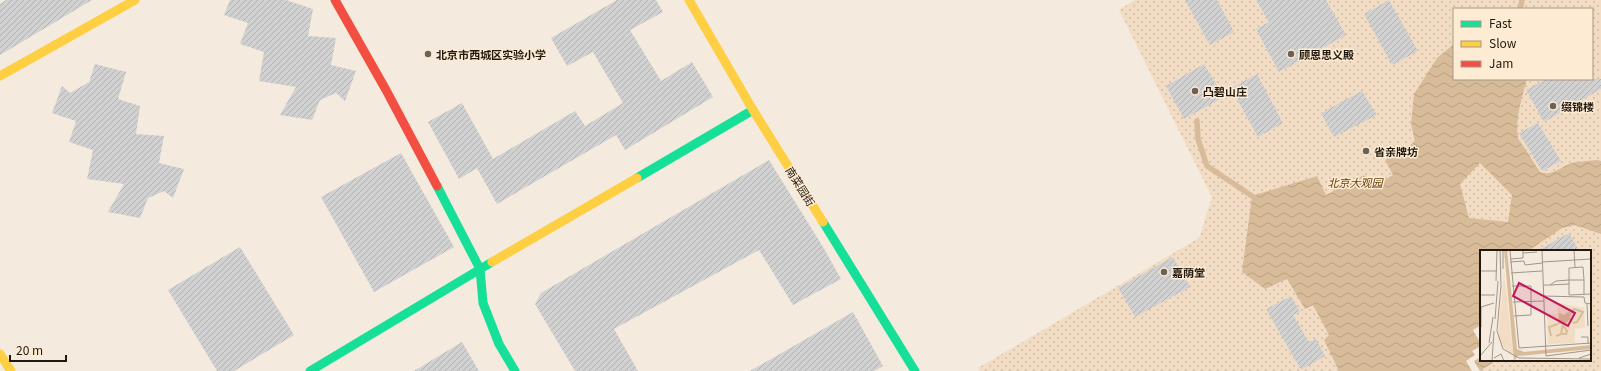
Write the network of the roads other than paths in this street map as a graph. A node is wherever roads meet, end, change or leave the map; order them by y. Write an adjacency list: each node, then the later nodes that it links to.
1 (135, 0): 4 (street)
2 (335, 0): 6 (street)
3 (689, 0): 5 (street, 南菜园街)
4 (0, 76)
5 (753, 110): 6 (street); 11 (street, 南菜园街)
6 (480, 269): 9 (street); 10 (street)
7 (0, 354): 8 (street)
8 (11, 371)
9 (310, 371)
10 (515, 371)
11 (916, 371)

